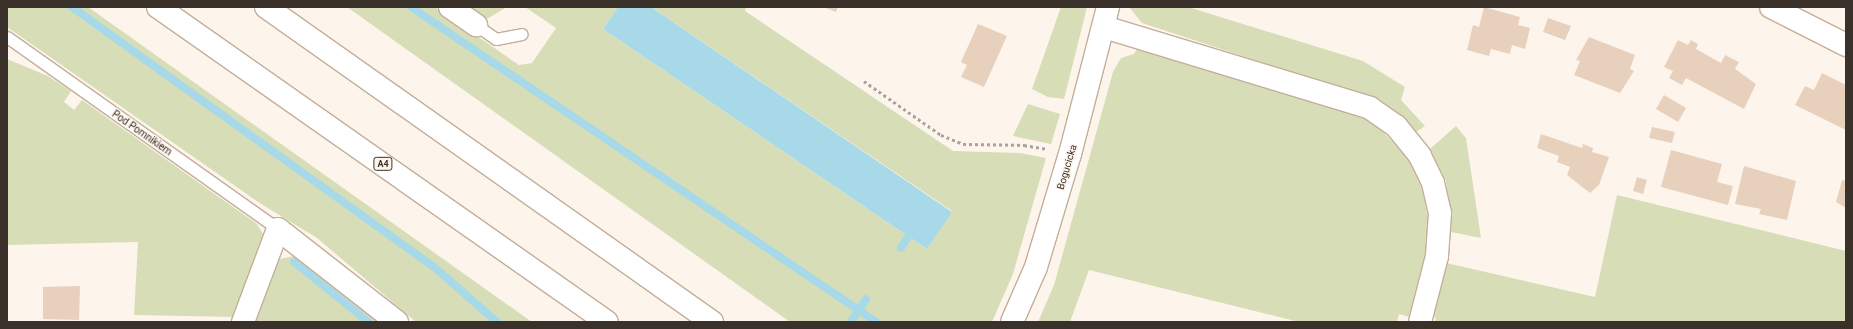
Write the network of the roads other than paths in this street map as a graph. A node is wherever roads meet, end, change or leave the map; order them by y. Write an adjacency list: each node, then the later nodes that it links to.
1 (158, 7): 13 (main road, A4)
2 (266, 7): 14 (main road)
3 (450, 7): 6 (main road)
4 (1771, 7): 9 (main road)
5 (1106, 17): 15 (main road, Bogucicka); 16 (main road)
6 (476, 25): 7 (lane)
7 (522, 34)
8 (7, 37): 10 (lane, Pod Pomnikiem)
9 (1846, 45)
10 (278, 229): 11 (main road); 12 (main road, Pod Pomnikiem)
11 (243, 322)
12 (398, 322)
13 (607, 322)
14 (712, 322)
15 (1012, 322)
16 (1420, 322)

